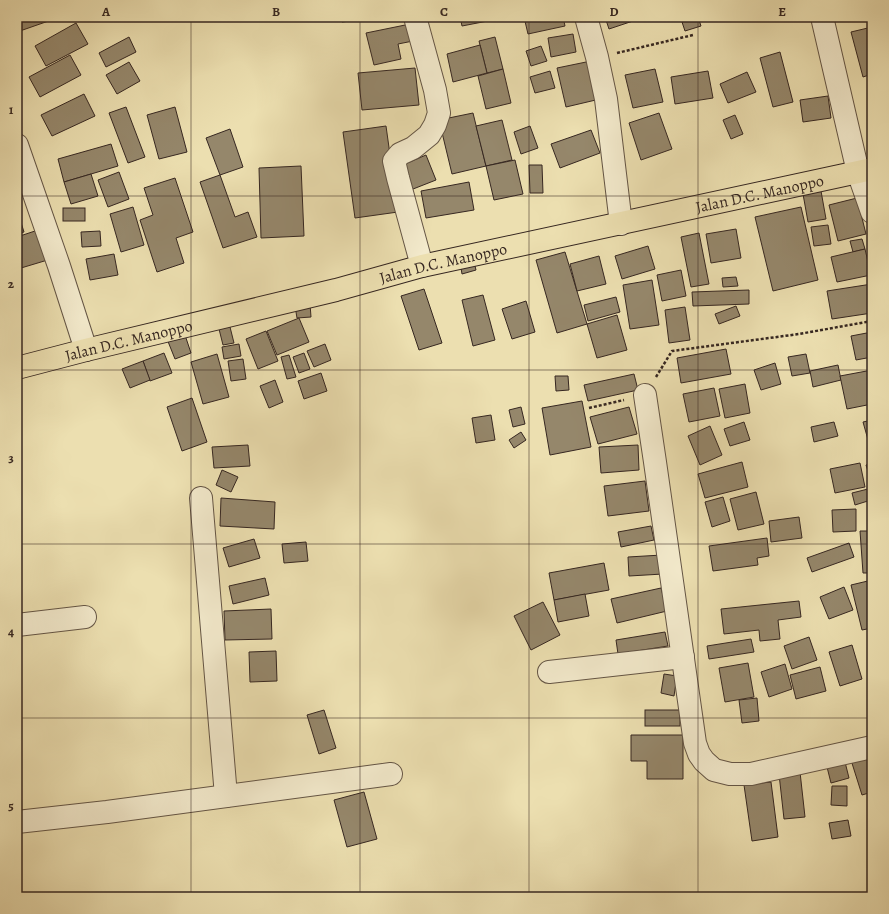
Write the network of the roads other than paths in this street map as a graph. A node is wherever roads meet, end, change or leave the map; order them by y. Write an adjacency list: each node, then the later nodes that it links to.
1 (416, 17): 8 (street)
2 (586, 17): 7 (street)
3 (822, 17): 5 (street)
4 (17, 145): 9 (street)
5 (865, 171): 6 (street); 7 (highway, Jalan D.C. Manoppo)
6 (872, 212)
7 (620, 224): 8 (highway, Jalan D.C. Manoppo)
8 (422, 266): 9 (highway, Jalan D.C. Manoppo)
9 (86, 350): 10 (highway, Jalan D.C. Manoppo)
10 (17, 368)
11 (645, 395): 15 (street)
12 (202, 498): 19 (street)
13 (85, 617): 14 (street)
14 (17, 625)
15 (683, 657): 16 (street); 17 (street)
16 (549, 672)
17 (872, 747)
18 (391, 774): 19 (street)
19 (226, 796): 20 (street)
20 (17, 822)

